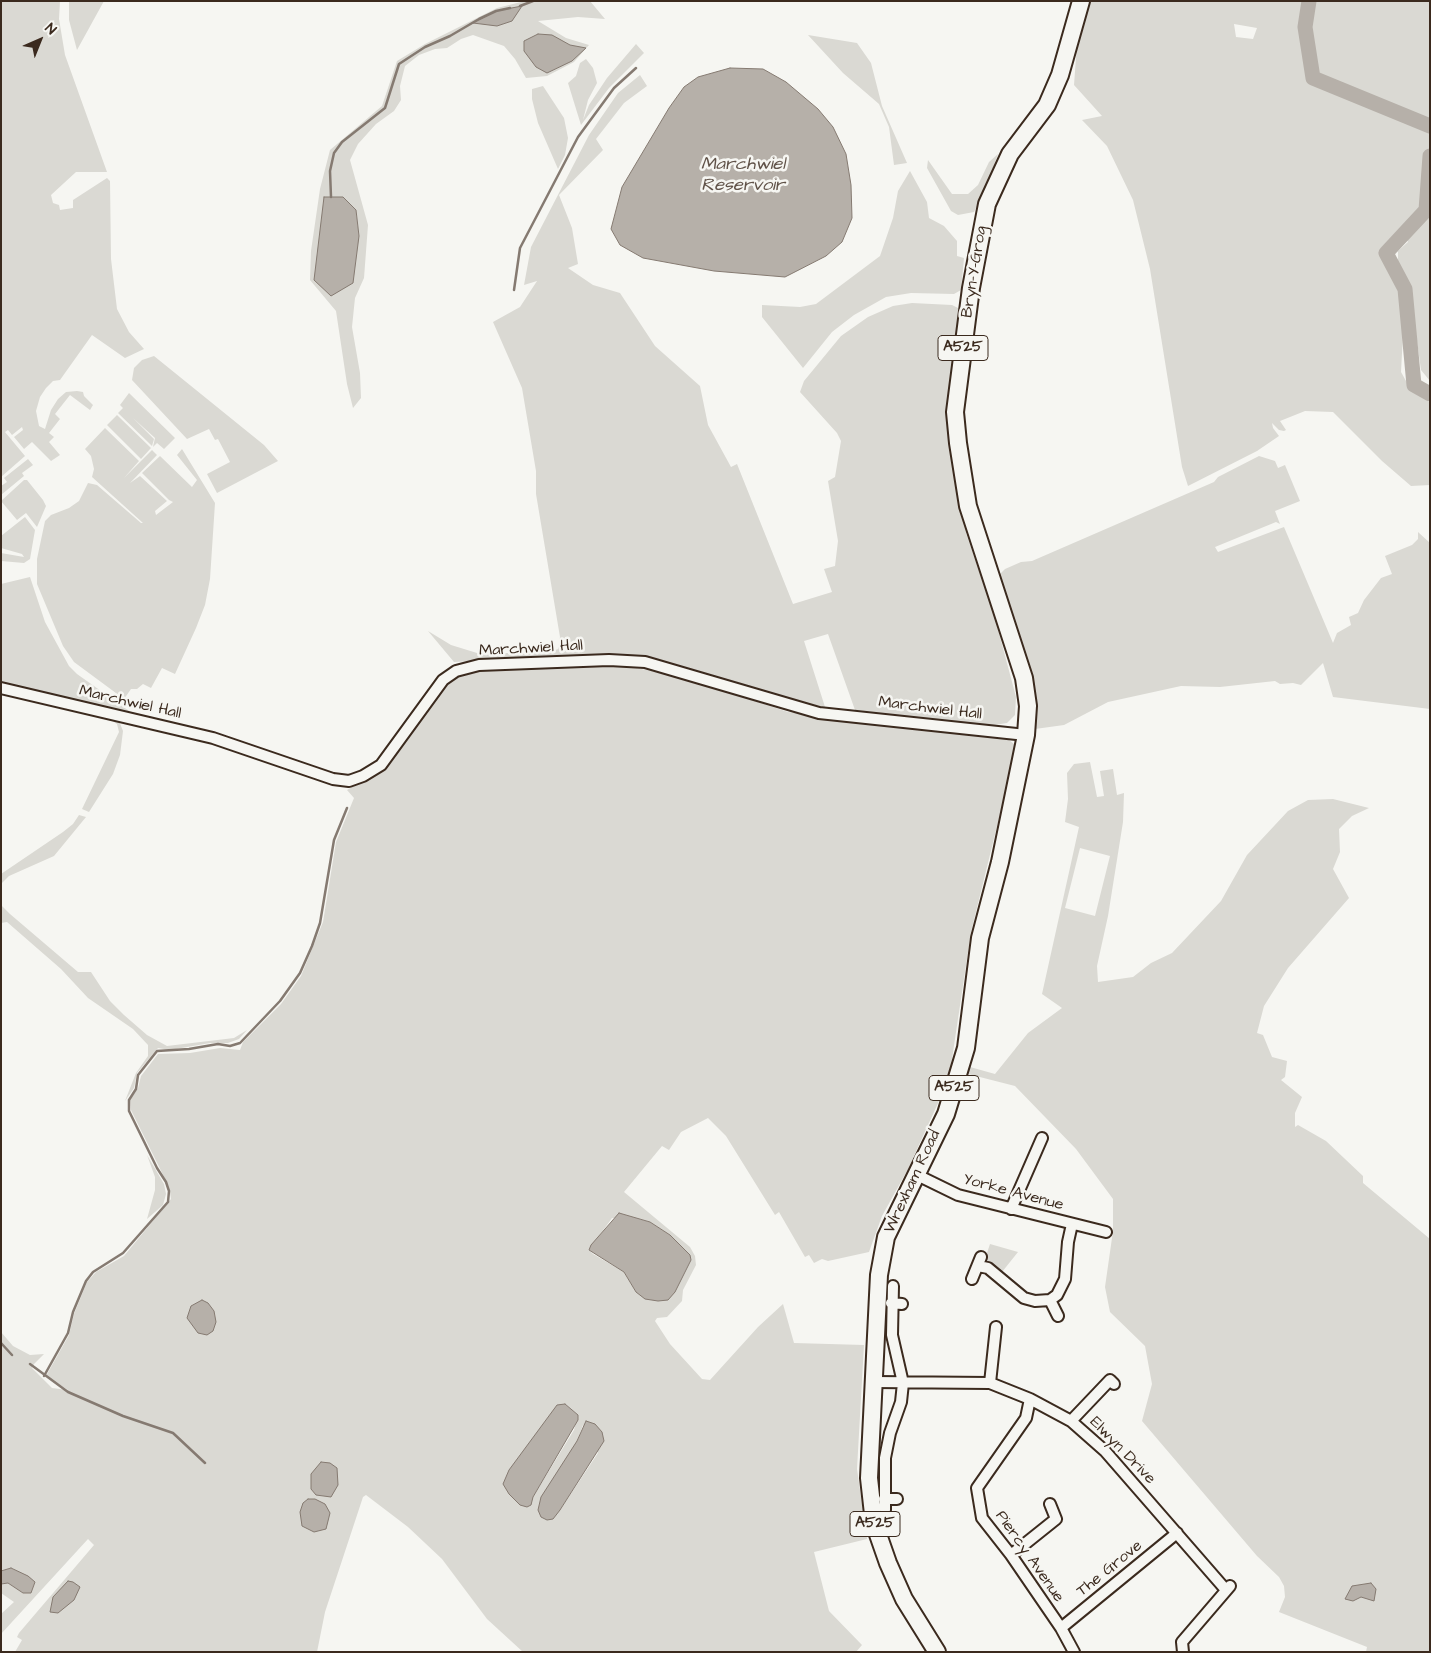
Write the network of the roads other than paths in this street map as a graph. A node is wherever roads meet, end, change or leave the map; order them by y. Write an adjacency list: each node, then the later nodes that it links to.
1 (1081, 1): 3 (main road, Bryn-Y-Grog / A525)
2 (1, 688): 3 (street, Marchwiel Hall)
3 (1026, 736): 5 (main road, Wrexham Road / A525)
4 (1042, 1138): 6 (street)
5 (915, 1174): 6 (street, Yorke Avenue); 17 (main road, Wrexham Road / A525)
6 (1011, 1209): 7 (street, Yorke Avenue)
7 (1072, 1224): 8 (street, Yorke Avenue); 11 (street)
8 (1106, 1232)
9 (972, 1278): 11 (street)
10 (893, 1286): 12 (street)
11 (1050, 1300): 14 (street)
12 (891, 1303): 13 (street); 18 (street)
13 (902, 1304)
14 (1058, 1316)
15 (999, 1334): 19 (street)
16 (1110, 1380): 21 (street)
17 (874, 1382): 18 (street, Elwyn Drive); 28 (main road, Wrexham Road / A525)
18 (903, 1383): 19 (street, Elwyn Drive); 22 (street)
19 (990, 1383): 20 (street, Elwyn Drive)
20 (1030, 1399): 21 (street, Elwyn Drive); 25 (street, Piercy Avenue)
21 (1071, 1421): 24 (street, Elwyn Drive)
22 (897, 1499)
23 (1050, 1504): 25 (street)
24 (1177, 1533): 26 (street, The Grove); 27 (street, Elwyn Drive)
25 (1011, 1555): 26 (street, Piercy Avenue)
26 (1061, 1628): 29 (street, Piercy Avenue)
27 (1180, 1644)
28 (937, 1652)
29 (1074, 1652)

